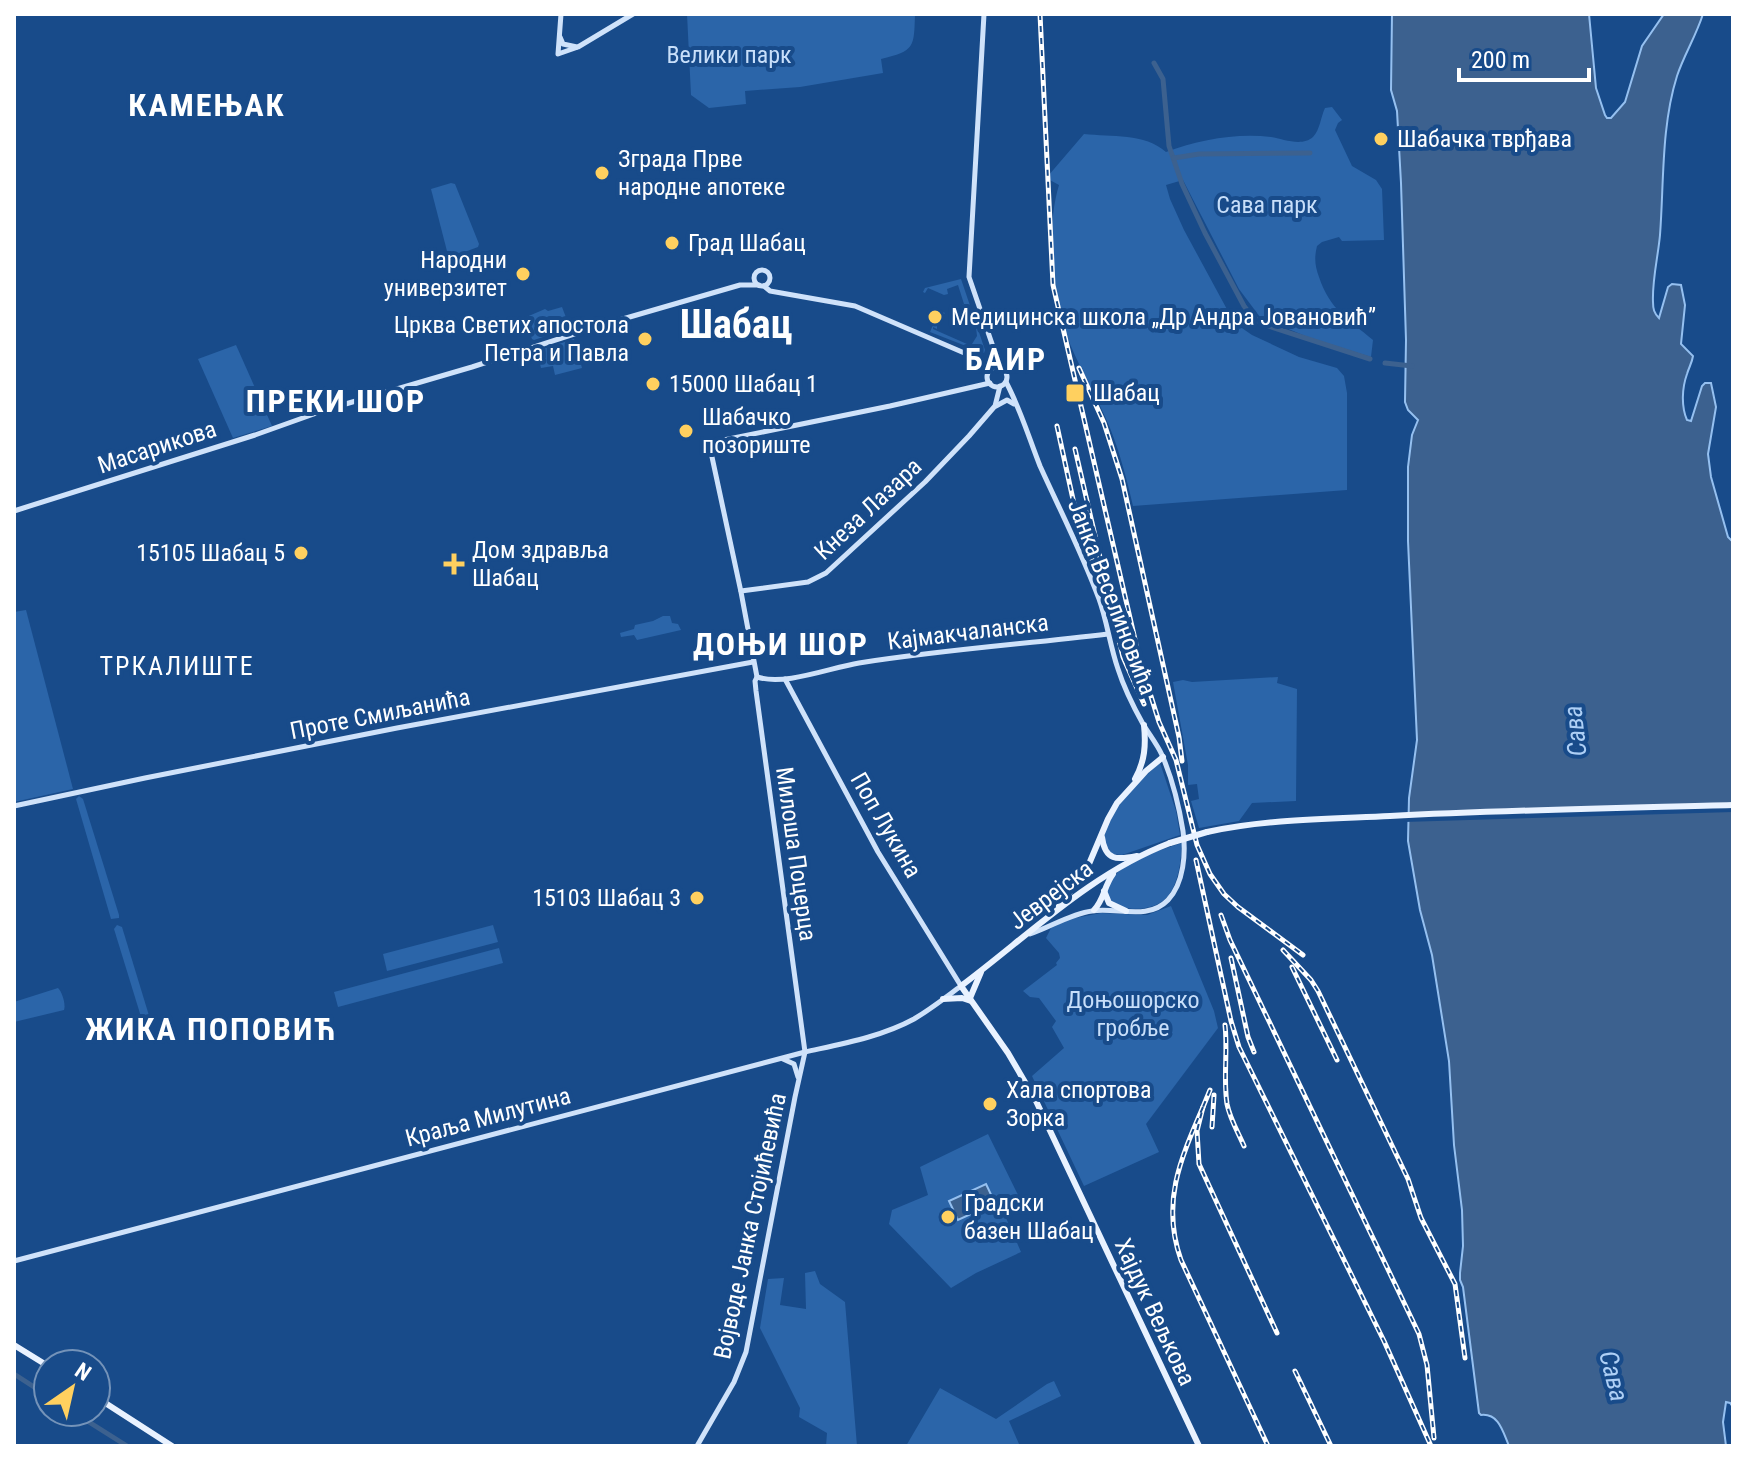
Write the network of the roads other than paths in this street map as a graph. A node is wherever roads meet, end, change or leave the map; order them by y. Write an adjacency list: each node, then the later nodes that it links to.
1 (561, 14): 4 (main road)
2 (633, 14): 5 (main road)
3 (984, 14): 11 (main road)
4 (560, 37): 5 (main road); 5 (main road)
5 (578, 47)
6 (755, 276): 7 (main road); 8 (main road); 9 (main road)
7 (769, 279): 9 (main road); 10 (main road)
8 (740, 285): 9 (main road); 19 (main road, Масарикова)
9 (761, 285): 10 (main road)
10 (786, 292): 12 (main road)
11 (993, 348): 12 (main road); 13 (main road)
12 (979, 360): 13 (main road)
13 (992, 370): 14 (main road); 15 (main road, Јанка Веселиновића); 16 (main road)
14 (991, 384): 15 (main road); 16 (main road); 18 (main road)
15 (1003, 385): 17 (main road, Јанка Веселиновића); 18 (main road, Кнеза Лазара)
16 (972, 388): 20 (main road, Милоша Поцерца)
17 (1016, 405): 18 (main road); 21 (main road, Јанка Веселиновића)
18 (995, 406): 20 (main road, Кнеза Лазара)
19 (14, 511)
20 (741, 591): 22 (main road, Милоша Поцерца)
21 (1108, 634): 24 (main road, Кајмакчаланска); 25 (main road, Јанка Веселиновића)
22 (753, 662): 23 (main road, Милоша Поцерца); 29 (main road, Проте Смиљанића)
23 (757, 677): 24 (main road, Кајмакчаланска); 42 (main road, Милоша Поцерца)
24 (785, 679): 39 (main road, Поп Лукина)
25 (1144, 725): 26 (main road, Јанка Веселиновића); 27 (main road)
26 (1163, 757): 27 (main road); 36 (main road, Јанка Веселиновића)
27 (1131, 786): 30 (main road)
28 (1733, 805): 31 (main road, Јеврејска, bridge)
29 (14, 806)
30 (1101, 834): 31 (main road); 34 (main road)
31 (1144, 854): 32 (main road, Јеврејска)
32 (1118, 868): 33 (main road); 34 (main road, Јеврејска)
33 (1104, 891): 35 (main road); 36 (main road)
34 (1058, 910): 37 (main road, Јеврејска)
35 (1094, 910): 36 (main road, Јанка Веселиновића); 37 (main road, Јанка Веселиновића)
36 (1126, 911)
37 (1029, 934): 38 (main road, Јеврејска)
38 (982, 970): 39 (main road, Јеврејска); 41 (main road)
39 (961, 986): 40 (main road, Краља Милутина); 41 (main road, Хајдук Вељкова)
40 (943, 999): 41 (main road); 42 (main road, Краља Милутина)
41 (972, 1000): 51 (main road, Хајдук Вељкова)
42 (805, 1052): 43 (main road, Краља Милутина); 44 (main road, Војводе Јанка Стојићевића)
43 (782, 1058): 44 (main road); 45 (main road, Краља Милутина)
44 (799, 1078): 50 (main road, Војводе Јанка Стојићевића)
45 (14, 1261)
46 (14, 1345): 47 (main road)
47 (32, 1356)
48 (112, 1407): 49 (main road)
49 (172, 1446)
50 (697, 1446)
51 (1199, 1446)

